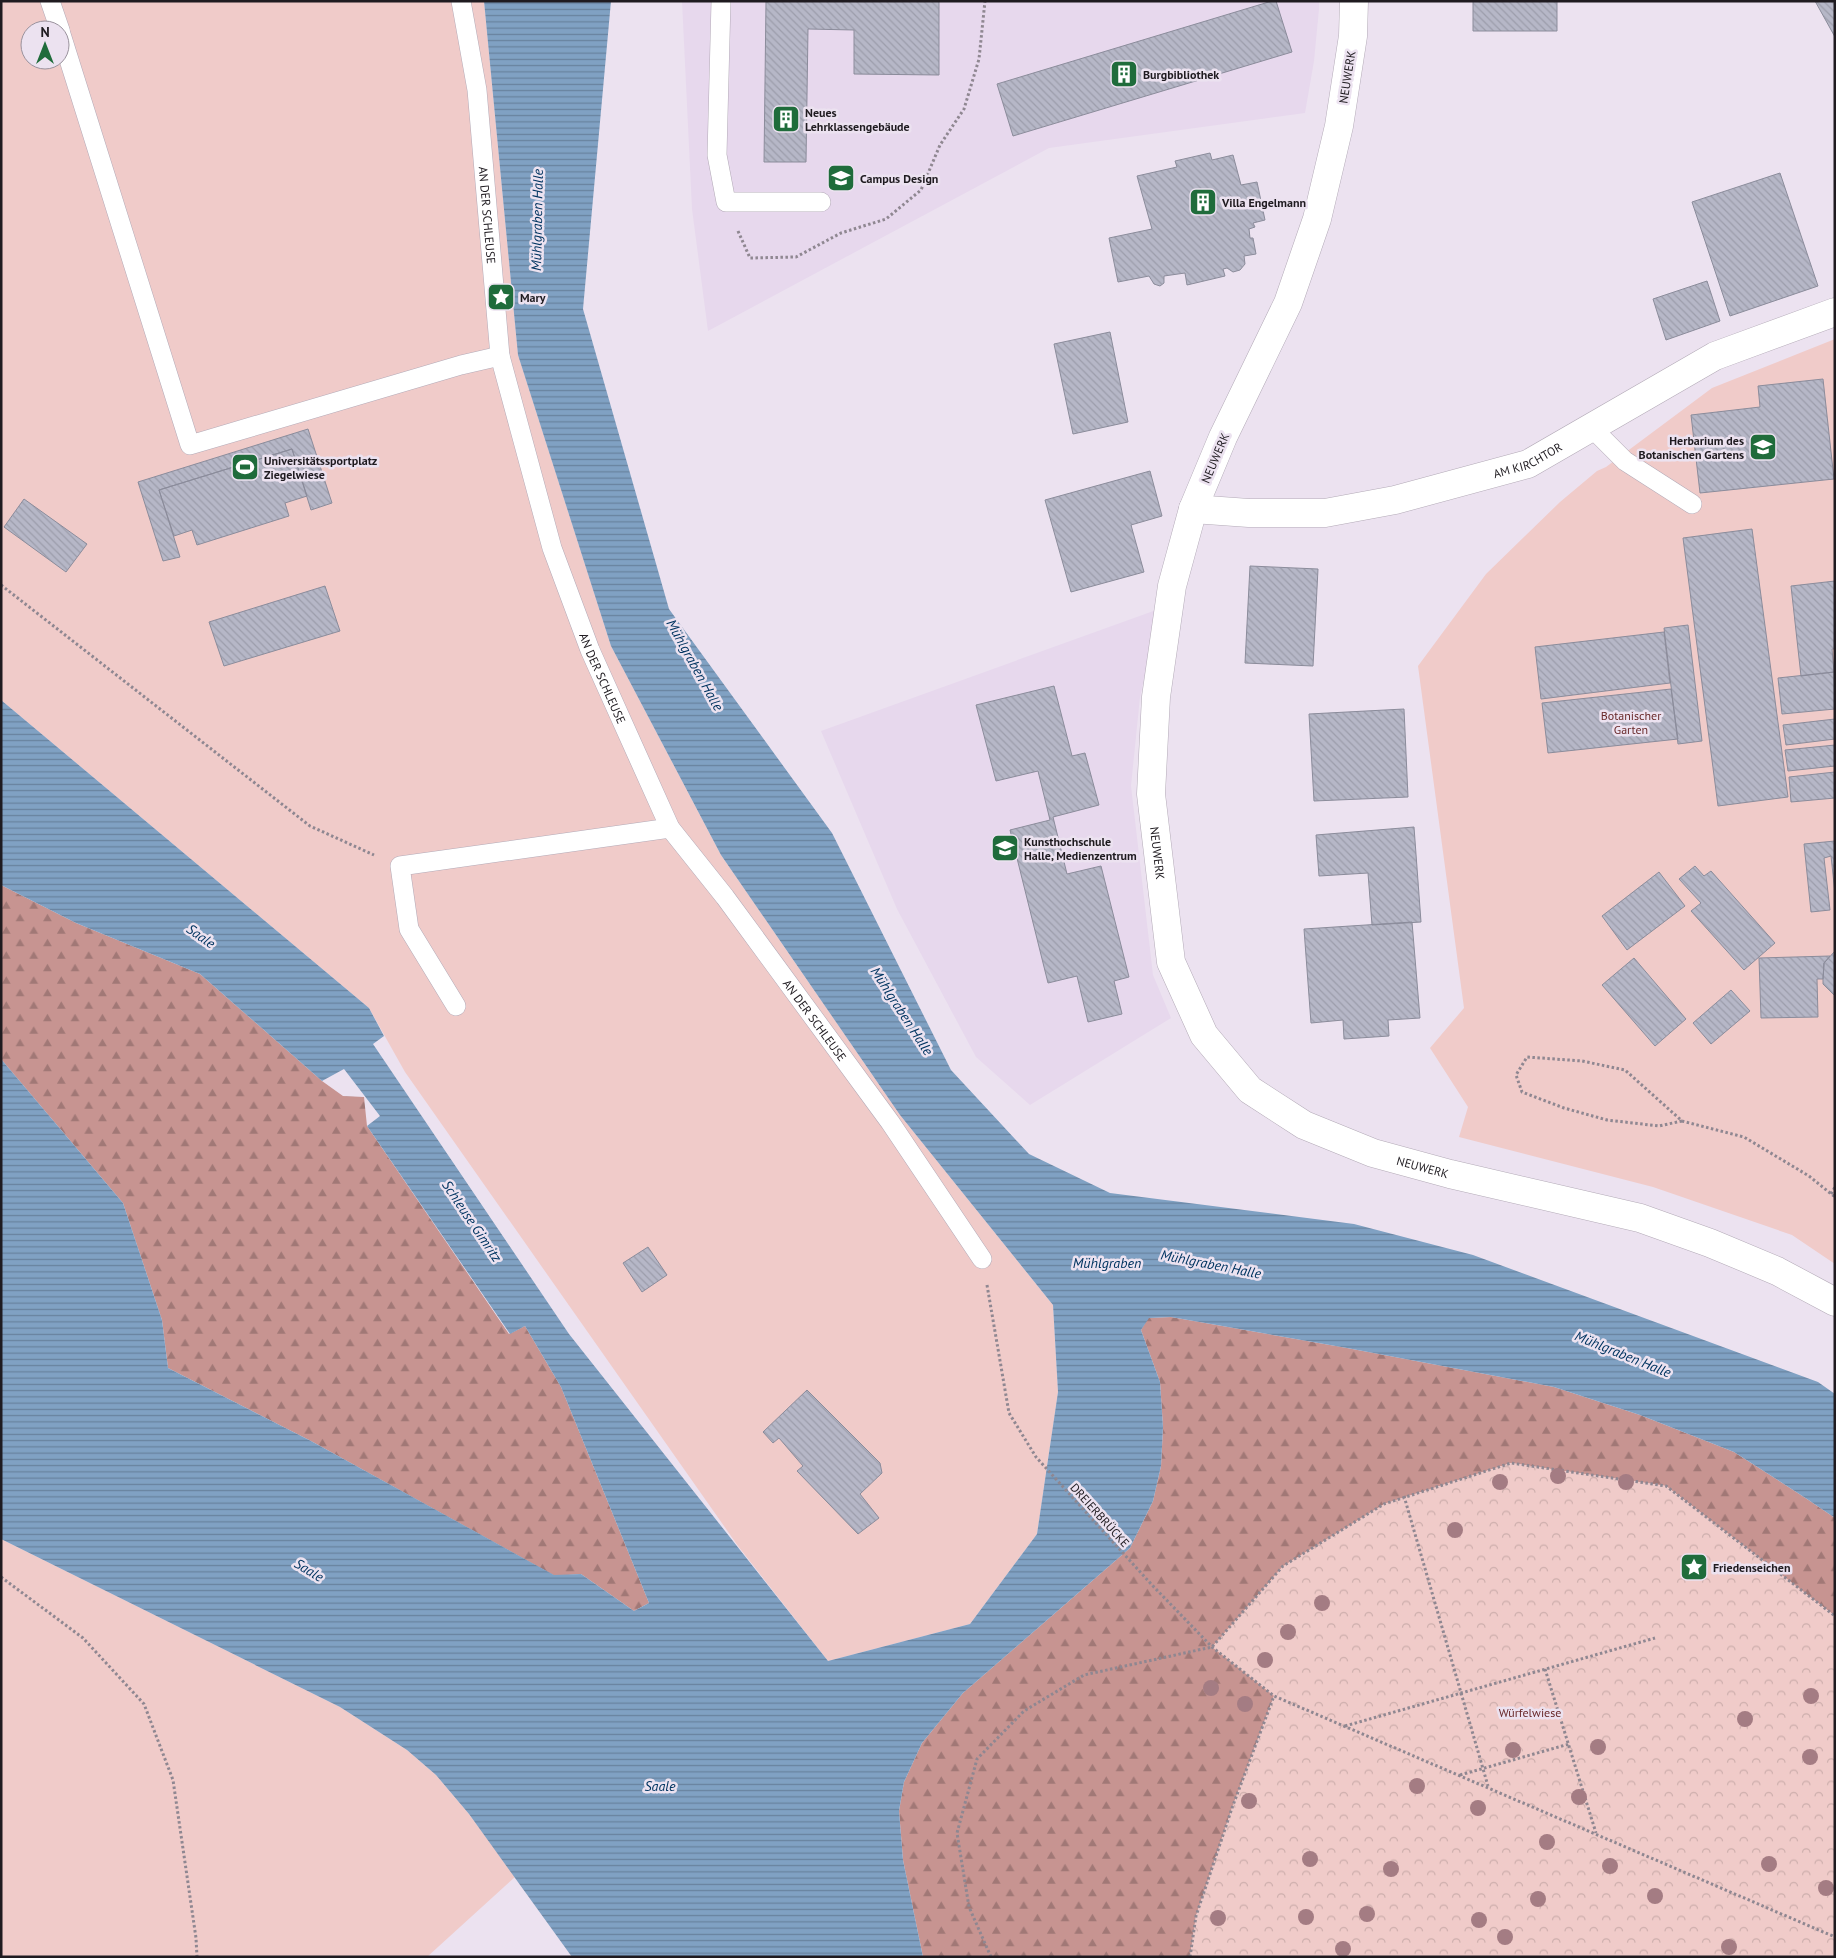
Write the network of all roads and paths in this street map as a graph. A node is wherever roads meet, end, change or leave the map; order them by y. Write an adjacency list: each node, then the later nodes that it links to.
1 (50, 1): 6 (lane)
2 (461, 1): 11 (lane, AN DER SCHLEUSE)
3 (721, 1): 8 (lane)
4 (985, 1): 8 (path)
5 (1354, 1): 14 (street, NEUWERK)
6 (56, 20)
7 (70, 63): 11 (lane)
8 (726, 202): 9 (lane)
9 (821, 202)
10 (1835, 312): 12 (street, AM KIRCHTOR)
11 (500, 356): 16 (lane, AN DER SCHLEUSE)
12 (1592, 428): 13 (lane); 14 (street, AM KIRCHTOR)
13 (1692, 504)
14 (1193, 509): 24 (street, NEUWERK)
15 (1, 585): 17 (path)
16 (670, 828): 17 (lane); 23 (lane, AN DER SCHLEUSE)
17 (400, 866): 18 (lane)
18 (456, 1006)
19 (1682, 1121): 19 (path); 21 (path)
20 (1835, 1188): 21 (path)
21 (1831, 1194): 22 (path)
22 (1835, 1197)
23 (982, 1259): 29 (path, DREIERBRÜCKE)
24 (1835, 1302)
25 (1404, 1496): 27 (path); 29 (path); 31 (path)
26 (1, 1577): 40 (path)
27 (1835, 1616)
28 (1655, 1638): 30 (path)
29 (1212, 1647): 32 (path, DREIERBRÜCKE); 41 (path)
30 (1545, 1669): 31 (path); 34 (path)
31 (1460, 1692): 33 (path); 35 (path)
32 (1274, 1696): 33 (path, DREIERBRÜCKE); 42 (path)
33 (1344, 1726): 36 (path, DREIERBRÜCKE)
34 (1568, 1744): 35 (path); 38 (path)
35 (1482, 1769): 36 (path); 37 (path)
36 (1460, 1775): 37 (path, DREIERBRÜCKE)
37 (1488, 1787): 38 (path, DREIERBRÜCKE)
38 (1596, 1834): 39 (path, DREIERBRÜCKE)
39 (1835, 1937)
40 (197, 1957)
41 (991, 1957)
42 (1190, 1957)

